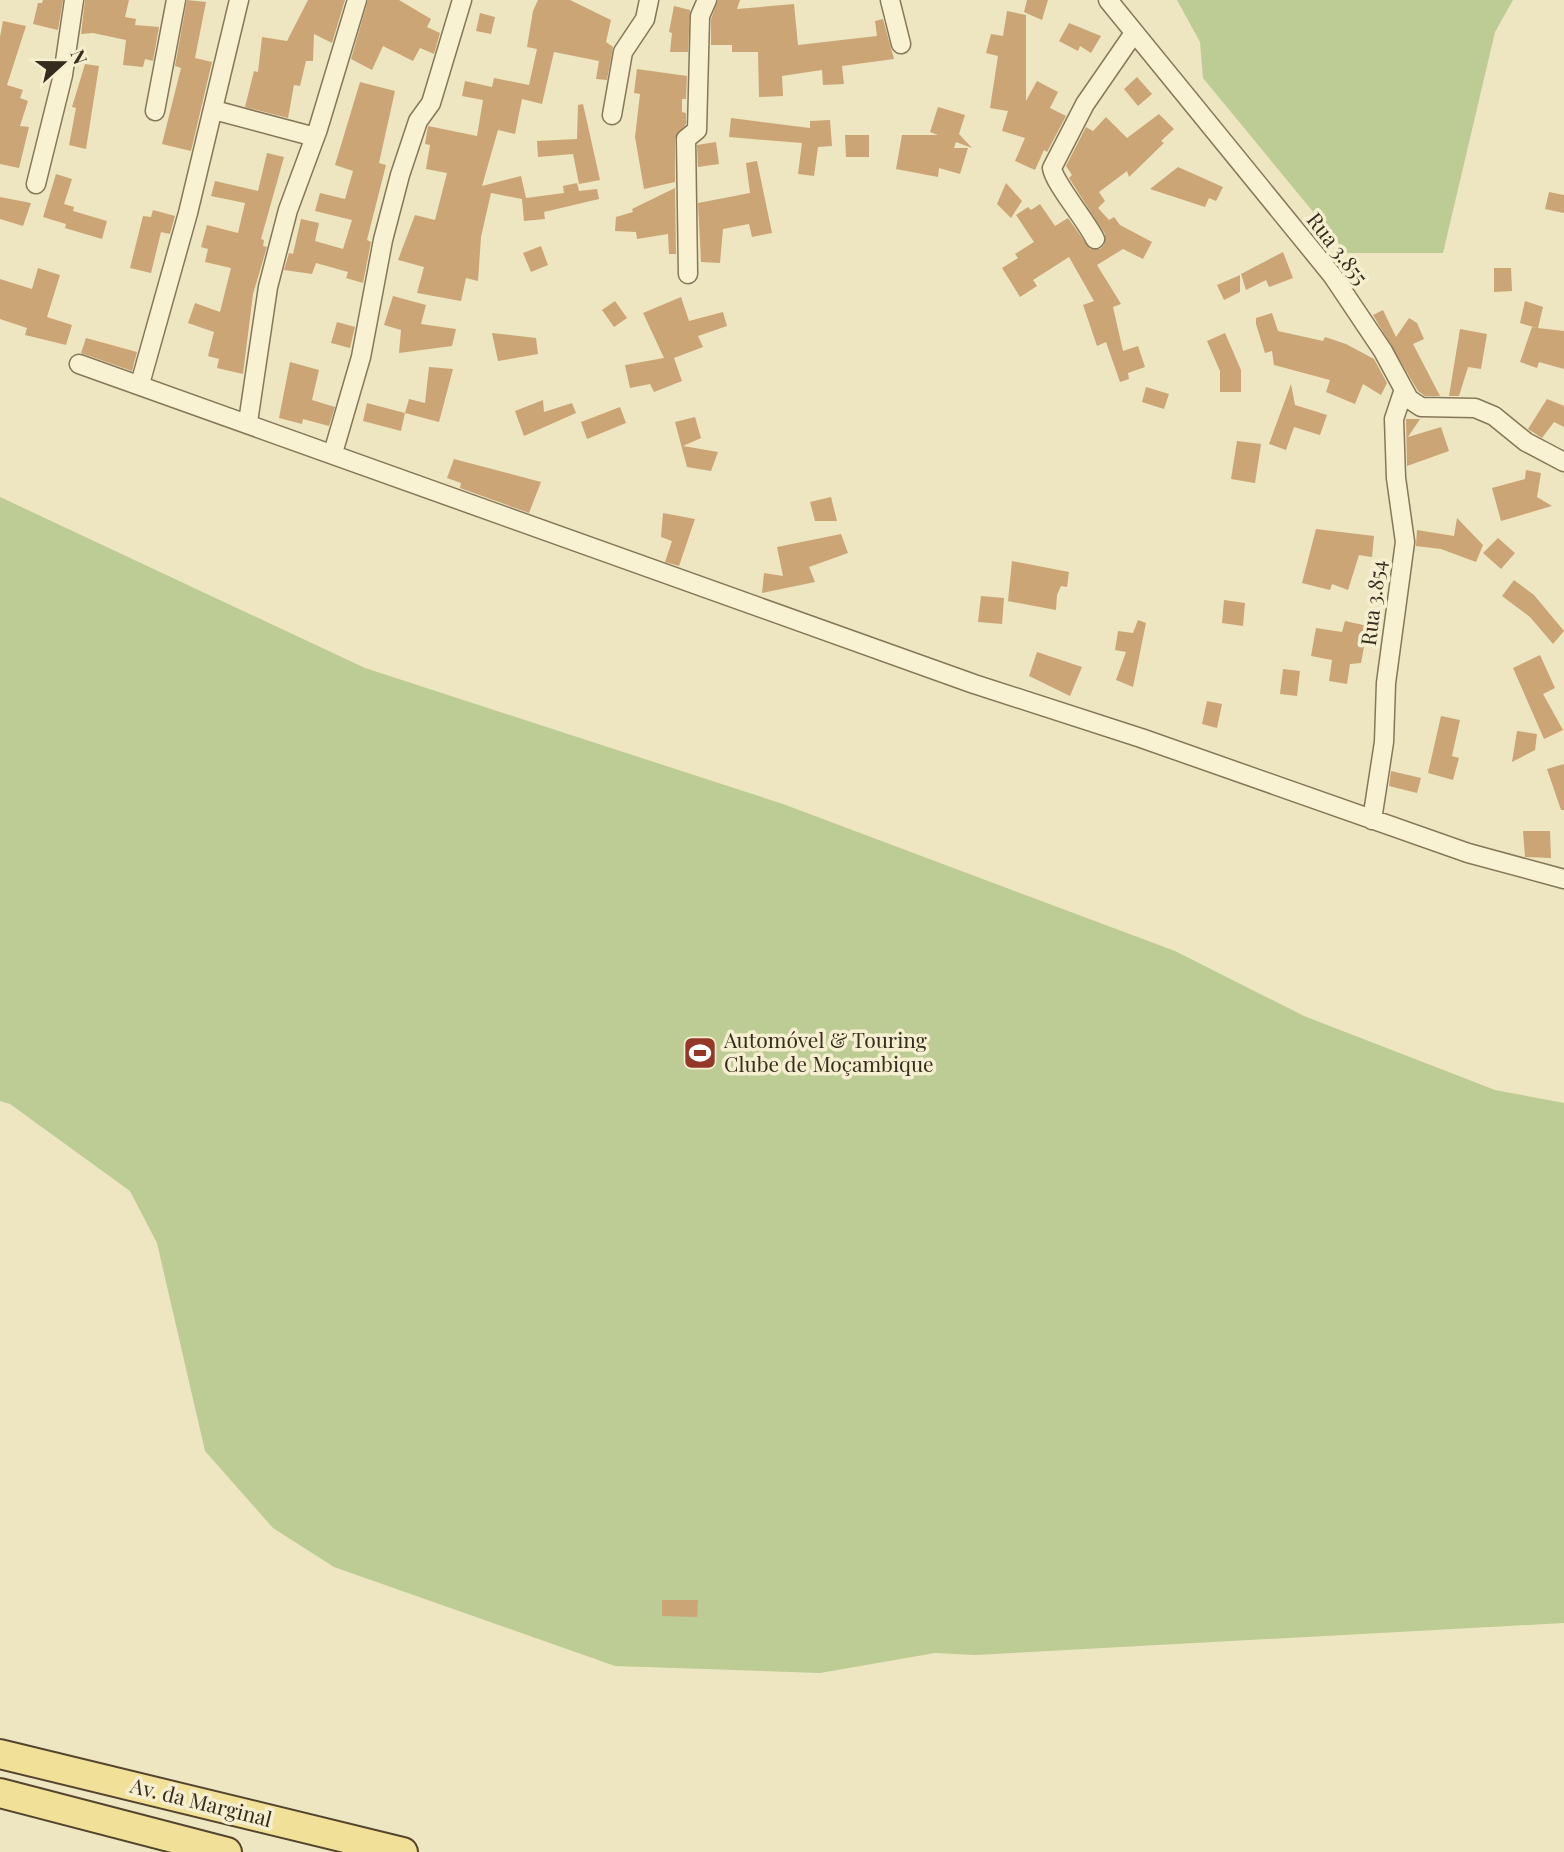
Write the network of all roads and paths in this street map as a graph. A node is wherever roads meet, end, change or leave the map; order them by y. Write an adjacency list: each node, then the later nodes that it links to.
1 (74, 0): 16 (street)
2 (176, 0): 13 (street)
3 (239, 0): 12 (street)
4 (357, 0): 15 (street)
5 (462, 0): 23 (street)
6 (649, 0): 14 (street)
7 (707, 0): 18 (street)
8 (890, 0): 11 (street)
9 (1108, 0): 10 (street, Rua 3.855)
10 (1133, 33): 17 (street); 21 (street, Rua 3.855)
11 (901, 44)
12 (214, 110): 15 (street); 20 (street)
13 (155, 111)
14 (612, 115)
15 (315, 137): 22 (street)
16 (36, 184)
17 (1095, 239)
18 (688, 274)
19 (79, 364): 20 (street)
20 (140, 384): 22 (street)
21 (1402, 392): 24 (street); 25 (street, Rua 3.854)
22 (248, 422): 23 (street)
23 (333, 453): 25 (street)
24 (1564, 462)
25 (1372, 820): 26 (street)
26 (1564, 879)
27 (0, 1754): 30 (main road, Av. da Marginal)
28 (0, 1793): 29 (main road, Av. da Marginal)
29 (227, 1852)
30 (403, 1852)

